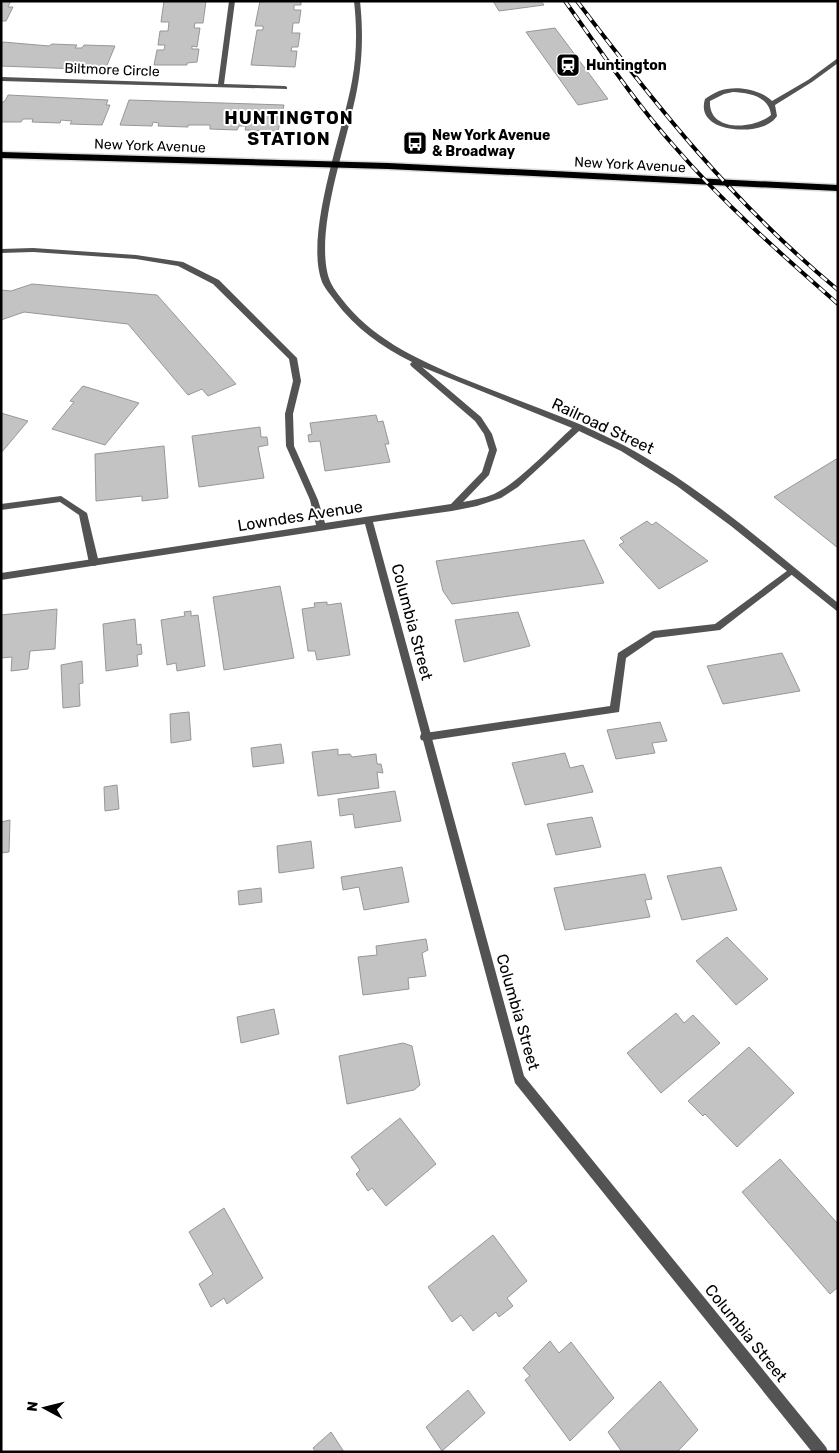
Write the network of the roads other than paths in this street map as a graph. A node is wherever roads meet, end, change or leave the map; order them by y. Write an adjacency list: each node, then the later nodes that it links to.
1 (232, 1): 5 (street)
2 (357, 1): 9 (street, Railroad Street)
3 (838, 60): 7 (street)
4 (1, 79): 5 (street, Biltmore Circle)
5 (221, 86): 6 (street, Biltmore Circle)
6 (285, 88)
7 (772, 104): 7 (street)
8 (1, 155): 9 (main road, New York Avenue)
9 (336, 165): 10 (main road, New York Avenue); 12 (street, Railroad Street)
10 (838, 188)
11 (1, 250): 17 (street)
12 (408, 358): 13 (street, Railroad Street); 15 (street, Railroad Street)
13 (578, 426): 15 (street, Lowndes Avenue); 19 (street, Railroad Street)
14 (1, 508): 18 (street)
15 (452, 508): 16 (street, Lowndes Avenue)
16 (368, 520): 17 (street, Lowndes Avenue); 22 (street, Columbia Street)
17 (321, 527): 18 (street, Lowndes Avenue)
18 (94, 563): 20 (street, Lowndes Avenue)
19 (791, 571): 21 (street, Railroad Street); 22 (street)
20 (1, 577)
21 (838, 608)
22 (425, 737): 23 (street, Columbia Street)
23 (821, 1452)

